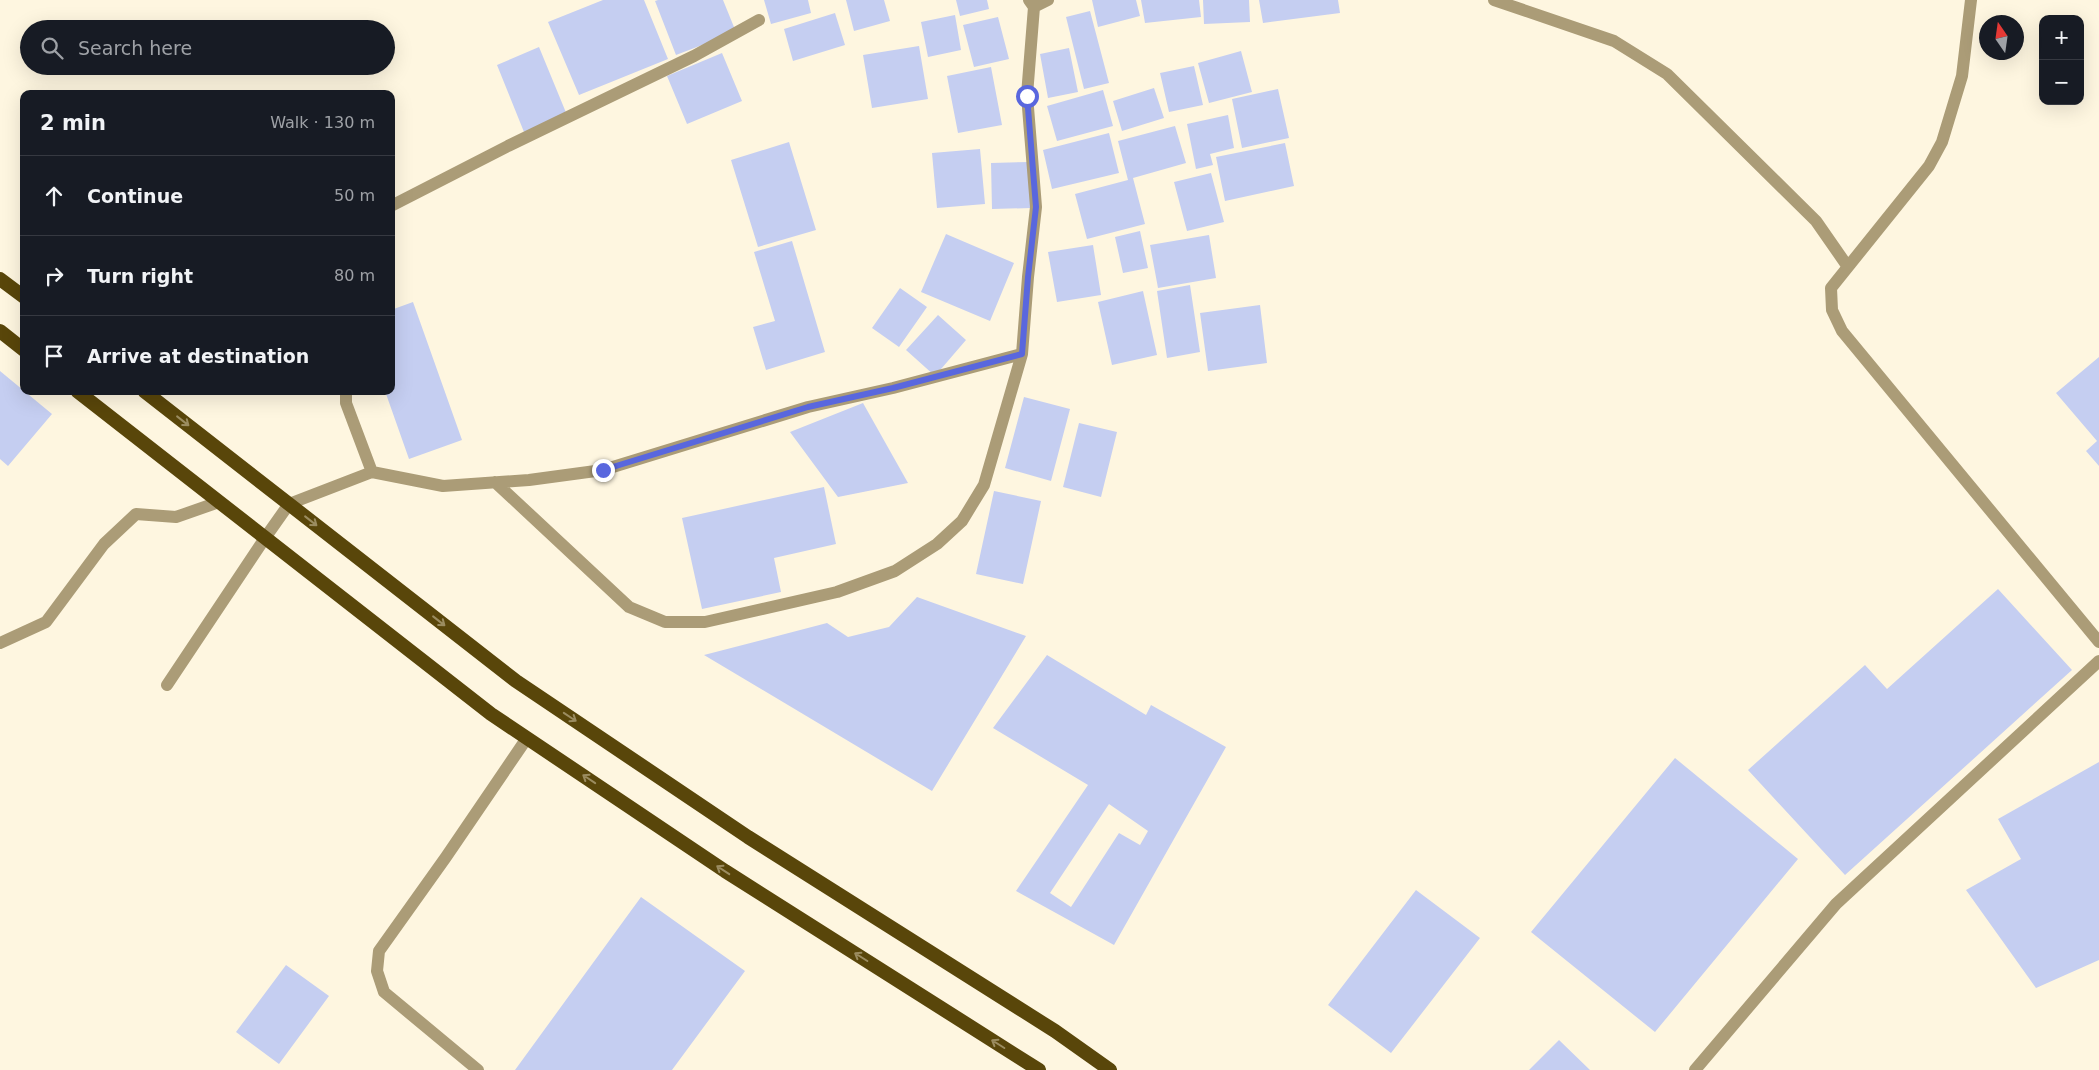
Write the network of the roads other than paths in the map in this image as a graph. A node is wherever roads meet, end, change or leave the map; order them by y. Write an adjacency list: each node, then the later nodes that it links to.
1 (1048, 0): 4 (street)
2 (1494, 0): 7 (street)
3 (1971, 0): 7 (street)
4 (1032, 4): 12 (street)
5 (759, 20): 6 (street)
6 (395, 204)
7 (1848, 267): 21 (street)
8 (0, 279): 9 (highway)
9 (20, 294)
10 (0, 331): 11 (highway)
11 (20, 347)
12 (1022, 354): 17 (street); 17 (street)
13 (82, 395): 18 (highway)
14 (149, 395): 19 (highway, one-way to 19)
15 (346, 395): 16 (street)
16 (372, 472): 17 (street); 19 (street)
17 (495, 482)
18 (218, 502): 20 (highway); 22 (street)
19 (289, 504): 20 (street); 28 (highway, one-way to 28)
20 (265, 538): 24 (street); 25 (highway)
21 (2099, 642)
22 (0, 643)
23 (2099, 661): 29 (street)
24 (167, 685)
25 (527, 738): 26 (street); 27 (highway, one-way to 25)
26 (478, 1070)
27 (1039, 1070)
28 (1110, 1070)
29 (1696, 1070)

